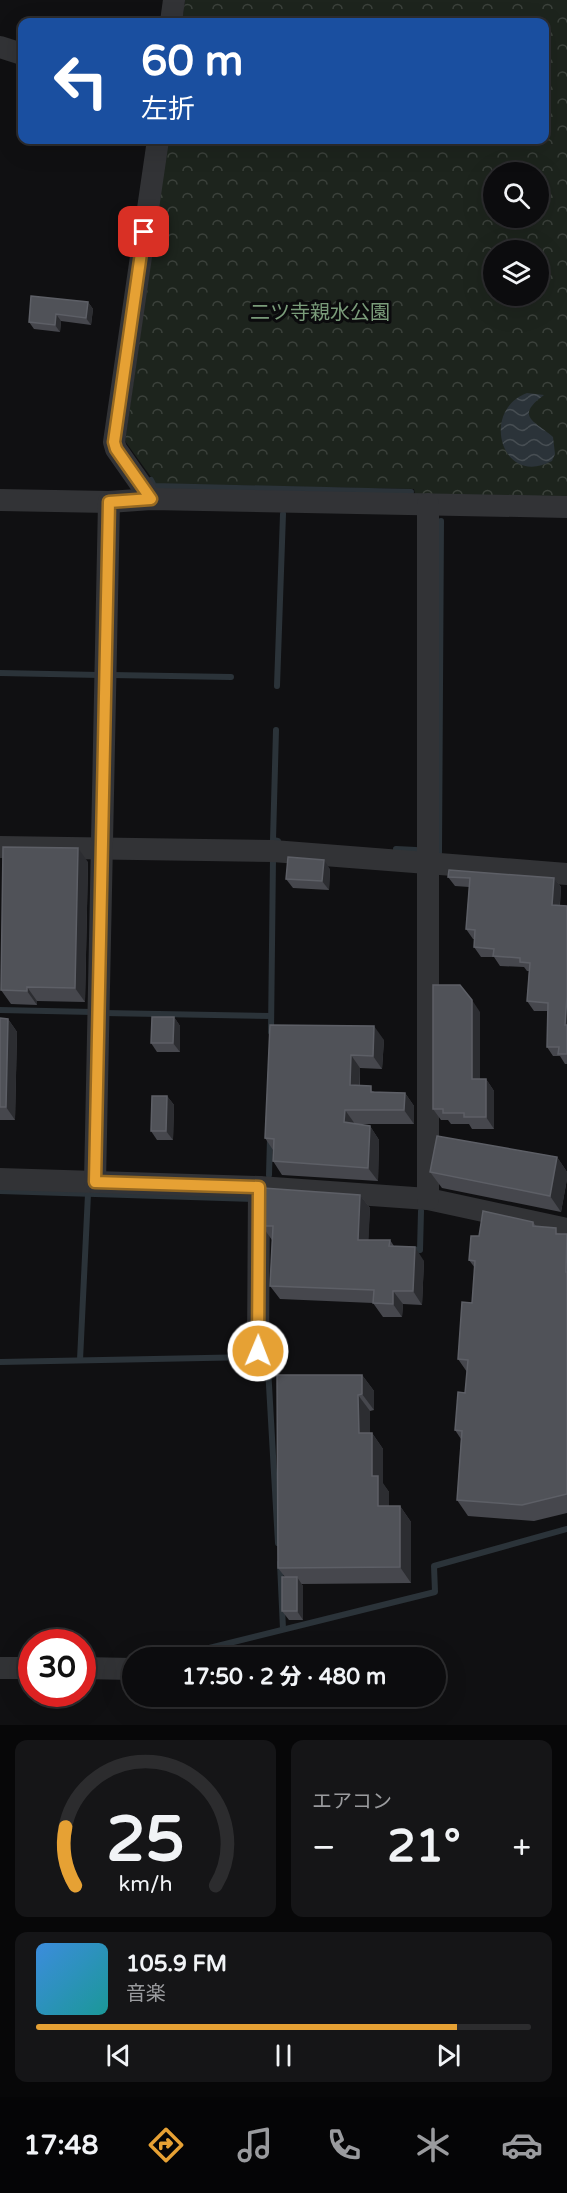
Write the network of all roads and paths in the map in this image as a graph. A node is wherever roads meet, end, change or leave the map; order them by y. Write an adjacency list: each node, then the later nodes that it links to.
1 (174, 0): 2 (street)
2 (172, 18)
3 (0, 47): 4 (street)
4 (18, 53)
5 (157, 144): 6 (street)
6 (151, 499): 8 (street); 9 (street)
7 (0, 500): 8 (street)
8 (109, 502): 12 (street)
9 (428, 504): 10 (street); 13 (street)
10 (567, 507)
11 (0, 847): 12 (street)
12 (102, 848): 13 (street); 16 (street)
13 (427, 863): 14 (street); 18 (street)
14 (567, 874)
15 (0, 1179): 16 (street)
16 (95, 1182): 17 (street)
17 (259, 1187): 18 (street); 20 (street)
18 (428, 1199): 19 (street)
19 (567, 1229)
20 (258, 1351)
21 (0, 1668): 22 (street)
22 (18, 1668)
23 (96, 1668): 24 (street)
24 (122, 1668)

